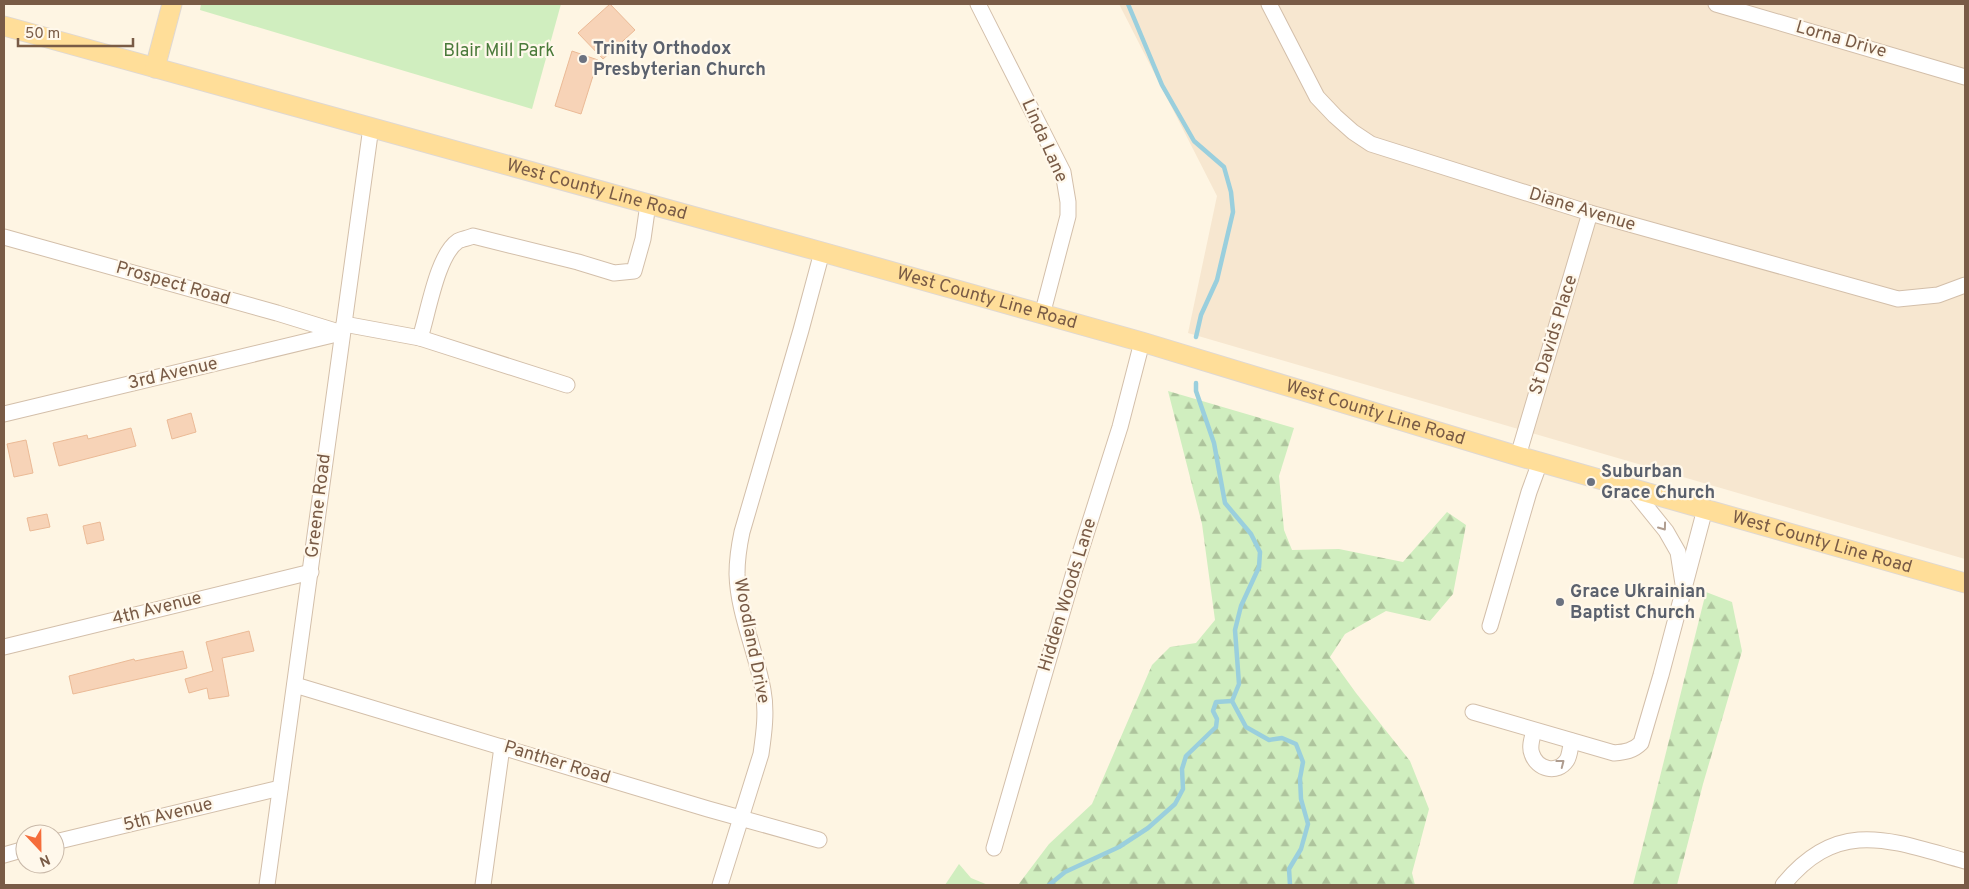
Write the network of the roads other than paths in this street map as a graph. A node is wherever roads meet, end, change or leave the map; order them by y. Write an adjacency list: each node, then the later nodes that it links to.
1 (172, 4): 6 (main road)
2 (978, 4): 14 (street, Linda Lane)
3 (1269, 4): 10 (street, Diane Avenue)
4 (1716, 4): 7 (street, Lorna Drive)
5 (4, 26): 6 (main road, West County Line Road)
6 (155, 68): 8 (main road, West County Line Road)
7 (1965, 77)
8 (371, 127): 9 (main road, West County Line Road); 15 (street, Greene Road)
9 (648, 204): 12 (main road, West County Line Road); 16 (street)
10 (1590, 214): 13 (street, Diane Avenue); 20 (street, St Davids Place)
11 (4, 237): 15 (street, Prospect Road)
12 (822, 252): 14 (main road, West County Line Road); 35 (street, Woodland Drive)
13 (1965, 285)
14 (1042, 315): 17 (main road, West County Line Road)
15 (343, 328): 16 (street, Prospect Road); 19 (street, 3rd Avenue); 24 (street, Greene Road)
16 (420, 338): 18 (street, Prospect Road)
17 (1142, 342): 20 (main road, West County Line Road); 38 (street, Hidden Woods Lane)
18 (568, 384)
19 (4, 414)
20 (1518, 456): 21 (main road, West County Line Road)
21 (1540, 462): 22 (main road, West County Line Road); 27 (street)
22 (1632, 489): 23 (main road, West County Line Road); 26 (street, one-way to 26)
23 (1705, 510): 25 (main road, West County Line Road); 26 (street)
24 (311, 572): 28 (street, 4th Avenue); 29 (street, Greene Road)
25 (1965, 583)
26 (1684, 588): 32 (street)
27 (1490, 626)
28 (4, 647)
29 (295, 685): 33 (street, Panther Road); 34 (street, Greene Road)
30 (1473, 712): 31 (street)
31 (1534, 731): 32 (street); 32 (street, one-way to 32)
32 (1572, 741)
33 (502, 747): 35 (street, Panther Road); 41 (street)
34 (280, 788): 36 (street, 5th Avenue); 40 (street, Greene Road)
35 (741, 818): 37 (street, Panther Road); 42 (street, Woodland Drive)
36 (65, 840)
37 (819, 840)
38 (994, 848)
39 (1965, 861): 43 (street)
40 (267, 885)
41 (483, 885)
42 (720, 885)
43 (1783, 885)

